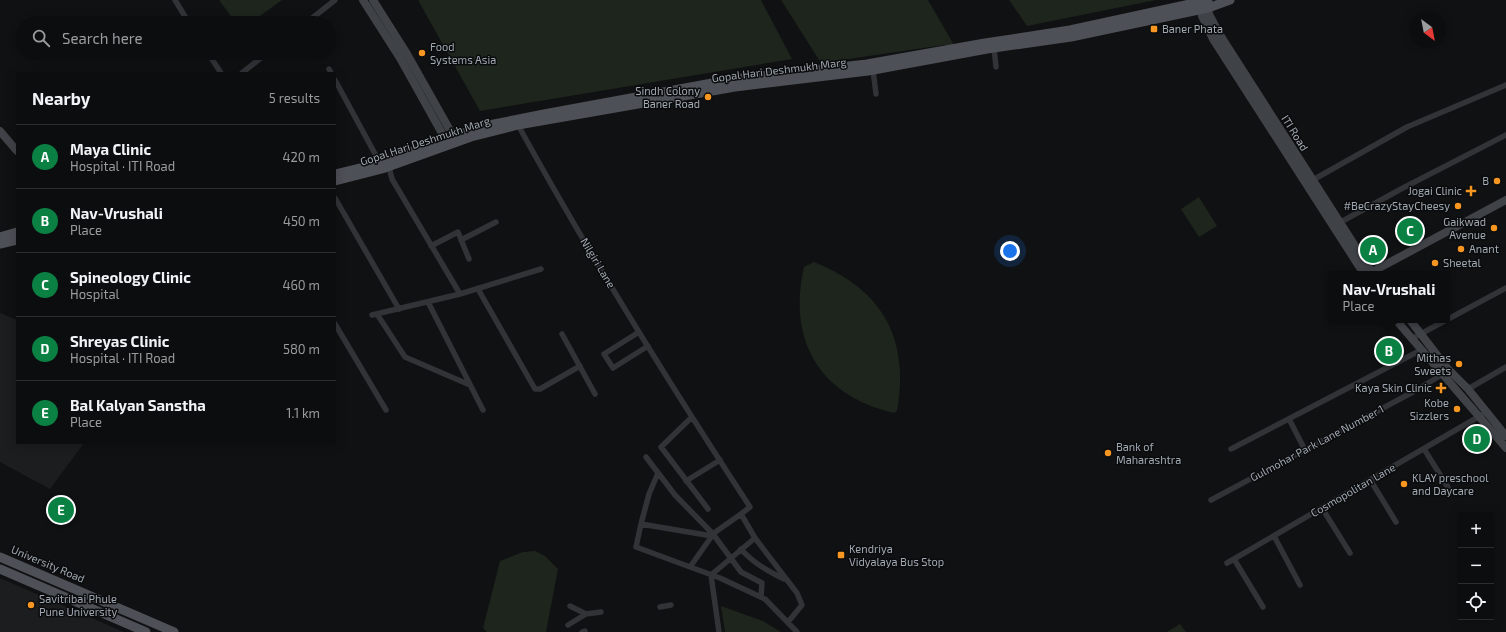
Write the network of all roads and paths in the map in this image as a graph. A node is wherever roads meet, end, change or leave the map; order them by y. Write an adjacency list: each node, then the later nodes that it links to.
1 (175, 0): 7 (street)
2 (335, 0): 8 (street)
3 (363, 0): 23 (main road)
4 (373, 0): 23 (main road)
5 (1230, 0): 6 (main road, Gopal Hari Deshmukh Marg)
6 (1204, 4): 9 (main road, Gopal Hari Deshmukh Marg); 18 (main road, Gopal Hari Deshmukh Marg); 28 (main road, ITI Road)
7 (185, 16)
8 (315, 16)
9 (994, 48): 12 (street); 13 (main road, Gopal Hari Deshmukh Marg)
10 (213, 60): 14 (street)
11 (258, 60): 15 (street)
12 (996, 67)
13 (874, 70): 18 (main road, Gopal Hari Deshmukh Marg); 19 (street)
14 (220, 72)
15 (243, 72)
16 (336, 82): 25 (street)
17 (1506, 85): 28 (street)
18 (720, 86): 20 (main road, Gopal Hari Deshmukh Marg); 23 (main road, Gopal Hari Deshmukh Marg)
19 (876, 94)
20 (518, 125): 23 (main road, Gopal Hari Deshmukh Marg); 54 (street, Nilgiri Lane)
21 (0, 131): 24 (main road)
22 (1506, 136): 32 (street)
23 (451, 140): 25 (main road, Gopal Hari Deshmukh Marg)
24 (16, 150)
25 (385, 165): 26 (main road, Gopal Hari Deshmukh Marg); 27 (main road, Gopal Hari Deshmukh Marg); 38 (street)
26 (336, 174)
27 (336, 181)
28 (1308, 182): 32 (main road, ITI Road); 41 (main road, ITI Road)
29 (336, 200): 48 (street)
30 (1506, 200): 43 (main road)
31 (496, 222): 36 (street)
32 (1339, 223): 42 (main road, ITI Road)
33 (16, 232): 34 (main road)
34 (0, 237)
35 (16, 240): 37 (main road)
36 (461, 240): 38 (street); 39 (street)
37 (0, 244)
38 (431, 246): 46 (street)
39 (469, 259)
40 (541, 269): 45 (street)
41 (1368, 271)
42 (1368, 271)
43 (1373, 271)
44 (1506, 288): 49 (street)
45 (478, 289): 46 (street); 60 (street)
46 (460, 294): 47 (street)
47 (428, 302): 48 (street); 63 (street)
48 (399, 310): 63 (street)
49 (1450, 318)
50 (1399, 323): 57 (main road)
51 (1412, 323): 56 (main road)
52 (1441, 323): 56 (street)
53 (336, 326): 66 (street)
54 (640, 332): 58 (street, Nilgiri Lane); 58 (street)
55 (562, 334): 60 (street)
56 (1421, 334): 57 (street); 64 (main road)
57 (1413, 338): 59 (main road)
58 (648, 346): 69 (street, Nilgiri Lane)
59 (1421, 350): 62 (main road); 70 (street)
60 (580, 366): 65 (street)
61 (1506, 367): 64 (street)
62 (1442, 374): 68 (main road); 76 (street, Gulmohar Park Lane Number 1)
63 (470, 385): 67 (street)
64 (1468, 390): 68 (main road)
65 (595, 394)
66 (386, 410)
67 (483, 410)
68 (1482, 415): 71 (main road); 73 (main road); 75 (street, Cosmopolitan Lane)
69 (692, 417): 78 (street, Nilgiri Lane); 80 (street)
70 (1289, 419): 74 (street); 76 (street)
71 (1503, 427): 72 (main road)
72 (1506, 436)
73 (1506, 448)
74 (1232, 449)
75 (1424, 449): 81 (street, Cosmopolitan Lane); 82 (street)
76 (1305, 450): 83 (street, Gulmohar Park Lane Number 1)
77 (646, 457): 79 (street)
78 (720, 460): 80 (street); 86 (street, Nilgiri Lane)
79 (658, 473): 88 (street); 89 (street)
80 (686, 481): 85 (street)
81 (1371, 481): 84 (street, Cosmopolitan Lane); 87 (street)
82 (1449, 489)
83 (1212, 500)
84 (1322, 508): 90 (street, Cosmopolitan Lane); 93 (street)
85 (708, 509)
86 (741, 514): 89 (street); 91 (street)
87 (1396, 522)
88 (641, 524): 89 (street); 98 (street)
89 (713, 535): 95 (street); 98 (street)
90 (1274, 536): 96 (street, Cosmopolitan Lane); 102 (street)
91 (755, 538): 92 (street); 101 (street)
92 (742, 549): 95 (street); 101 (street)
93 (1350, 554)
94 (0, 557): 113 (main road, University Road)
95 (730, 558): 100 (street); 103 (street)
96 (1234, 559): 97 (street, Cosmopolitan Lane); 107 (street)
97 (1227, 563)
98 (690, 567): 100 (street)
99 (0, 569): 112 (main road)
100 (711, 575): 103 (street); 114 (street)
101 (786, 580): 110 (street)
102 (1300, 585)
103 (761, 597): 110 (street)
104 (671, 605): 106 (street)
105 (570, 606): 109 (street)
106 (660, 607)
107 (1263, 607)
108 (601, 612): 109 (street)
109 (586, 614): 111 (street)
110 (788, 622): 115 (street)
111 (568, 625)
112 (146, 632)
113 (174, 632)
114 (720, 632)
115 (797, 632)

